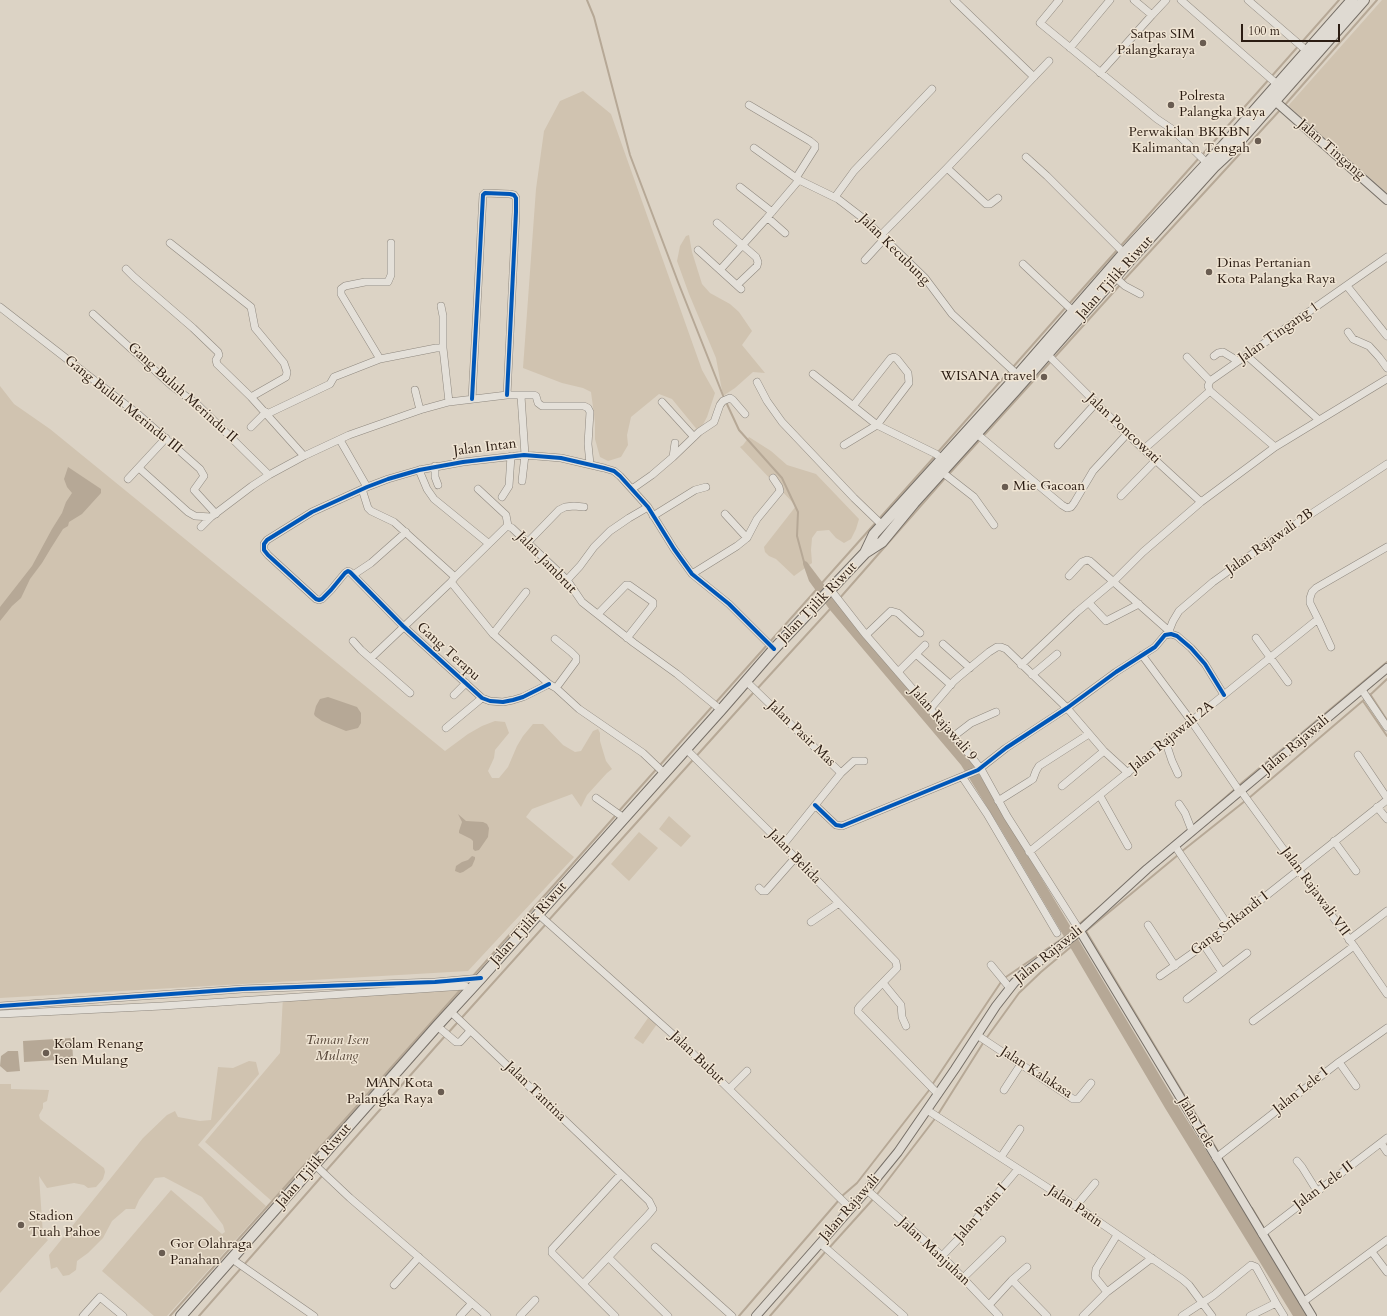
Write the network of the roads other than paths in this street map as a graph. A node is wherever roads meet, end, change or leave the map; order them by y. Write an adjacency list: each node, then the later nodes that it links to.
1 (954, 0): 15 (street)
2 (1059, 0): 11 (street)
3 (1110, 0): 11 (street)
4 (1134, 0): 10 (street)
5 (1166, 0): 10 (street)
6 (1181, 0): 16 (street)
7 (1248, 0): 12 (street)
8 (1352, 0): 12 (highway, Jalan Tjilik Riwut)
9 (1364, 0): 18 (highway, Jalan Tjilik Riwut)
10 (1152, 15): 14 (street)
11 (1070, 48): 14 (street)
12 (1307, 51): 16 (highway, Jalan Tjilik Riwut)
13 (1049, 61): 15 (street)
14 (1100, 73): 22 (street)
15 (1034, 77): 23 (street)
16 (1278, 85): 22 (highway, Jalan Tjilik Riwut)
17 (932, 89): 26 (street)
18 (1275, 101): 22 (highway, Jalan Tjilik Riwut); 28 (main road, Jalan Tingang)
19 (749, 105): 24 (street)
20 (754, 148): 24 (street, Jalan Kecubung)
21 (1026, 157): 37 (street)
22 (1211, 163): 37 (highway, Jalan Tjilik Riwut); 43 (highway, Jalan Tjilik Riwut)
23 (947, 168): 27 (street); 32 (street)
24 (797, 179): 26 (street, Jalan Kecubung); 29 (street)
25 (740, 187): 29 (street)
26 (835, 197): 32 (street, Jalan Kecubung)
27 (998, 198)
28 (1387, 200)
29 (770, 215): 31 (street); 35 (street)
30 (717, 223): 35 (street)
31 (785, 233)
32 (883, 237): 39 (street); 61 (street, Jalan Kecubung)
33 (170, 243): 69 (street)
34 (390, 243): 57 (street)
35 (743, 245): 42 (street); 42 (street)
36 (698, 250): 42 (street)
37 (1124, 253): 48 (highway, Jalan Tjilik Riwut)
38 (1387, 257): 44 (street, Jalan Tingang 1)
39 (865, 260)
40 (1023, 264): 48 (street)
41 (126, 269): 69 (street)
42 (720, 270)
43 (1115, 277): 45 (street); 53 (highway, Jalan Tjilik Riwut)
44 (1347, 286): 51 (street); 54 (street, Jalan Tingang 1)
45 (1140, 294)
46 (441, 306): 52 (street)
47 (0, 307): 84 (street, Gang Buluh Merindu III)
48 (1073, 311): 61 (highway, Jalan Tjilik Riwut)
49 (93, 314): 103 (street, Gang Buluh Merindu II)
50 (1348, 332): 59 (street)
51 (1387, 336)
52 (443, 348): 57 (street); 71 (street)
53 (1047, 354): 61 (highway, Jalan Tjilik Riwut); 73 (street, Jalan Poncowati)
54 (1246, 355): 58 (street, Jalan Tingang 1); 78 (street)
55 (1214, 356): 58 (street)
56 (1187, 357): 63 (street)
57 (380, 359): 76 (street)
58 (1238, 361): 63 (street, Jalan Tingang 1)
59 (1387, 368)
60 (813, 374): 74 (street)
61 (1021, 377): 81 (highway, Jalan Tjilik Riwut); 95 (highway, Jalan Tjilik Riwut)
62 (1387, 379): 78 (street)
63 (1210, 380): 66 (street)
64 (757, 382): 120 (street)
65 (415, 390): 75 (street)
66 (1210, 391): 89 (street); 90 (street)
67 (507, 395): 68 (street); 70 (street); 70 (street)
68 (521, 396): 91 (street); 97 (street)
69 (251, 397): 76 (street)
70 (472, 399): 71 (street)
71 (449, 402): 75 (street)
72 (662, 402): 83 (street)
73 (1096, 404): 82 (street, Jalan Poncowati); 88 (street)
74 (854, 406): 79 (street); 79 (street)
75 (420, 410): 85 (street)
76 (266, 413): 80 (street); 92 (street)
77 (745, 414): 83 (street)
78 (1319, 420): 89 (street)
79 (877, 424): 87 (street); 95 (street)
80 (252, 427)
81 (976, 434): 82 (street); 102 (highway, Jalan Tjilik Riwut)
82 (1127, 434): 90 (street, Jalan Poncowati)
83 (694, 437): 94 (street)
84 (166, 438): 100 (street); 118 (street, Gang Buluh Merindu III)
85 (340, 440): 92 (street); 109 (street)
86 (675, 442): 94 (street)
87 (844, 445)
88 (1058, 445)
89 (1275, 447): 114 (street)
90 (1144, 449): 96 (street, Jalan Poncowati)
91 (525, 455): 93 (street, Jalan Intan); 97 (street, Jalan Intan); 106 (street)
92 (304, 456): 103 (street)
93 (511, 456): 99 (street, Jalan Intan); 113 (street)
94 (673, 457): 111 (street)
95 (942, 459): 120 (highway, Jalan Tjilik Riwut)
96 (1156, 460): 112 (street); 114 (street, Jalan Poncowati)
97 (590, 464): 111 (street, Jalan Intan)
98 (1387, 464): 143 (street, Jalan Rajawali 2B)
99 (435, 466): 101 (street, Jalan Intan); 107 (street)
100 (139, 468): 105 (street); 118 (street)
101 (419, 470): 109 (street, Jalan Intan); 127 (street)
102 (942, 472): 121 (street); 129 (highway, Jalan Tjilik Riwut)
103 (270, 475): 118 (street)
104 (773, 478): 125 (street)
105 (128, 479)
106 (522, 481)
107 (438, 485)
108 (706, 487): 119 (street)
109 (365, 488): 124 (street); 130 (street, Jalan Intan)
110 (478, 489): 122 (street)
111 (632, 489): 116 (street, Jalan Intan)
112 (1121, 496)
113 (502, 497)
114 (1201, 502): 135 (street)
115 (584, 507): 126 (street)
116 (648, 507): 119 (street, Jalan Intan); 134 (street)
117 (725, 514): 125 (street)
118 (214, 515): 123 (street)
119 (653, 516): 131 (street, Jalan Intan)
120 (882, 524): 129 (highway, Jalan Tjilik Riwut)
121 (994, 525)
122 (508, 526): 126 (street, Jalan Jambrut); 127 (street, Jalan Jambrut)
123 (201, 527)
124 (406, 532): 130 (street); 133 (street)
125 (747, 538): 131 (street)
126 (528, 542): 134 (street, Jalan Jambrut)
127 (488, 543): 133 (street, Jalan Jambrut)
128 (1387, 547): 141 (street)
129 (865, 553): 137 (highway, Jalan Tjilik Riwut)
130 (351, 573): 142 (street, Gang Terapu)
131 (692, 574): 154 (street, Jalan Intan)
132 (1069, 576): 135 (street)
133 (453, 580): 142 (street, Jalan Jambrut); 145 (street)
134 (567, 580): 140 (street, Jalan Jambrut)
135 (1114, 581): 138 (street); 139 (street)
136 (526, 592): 145 (street)
137 (824, 595): 146 (street, Jalan Rajawali 9); 154 (highway, Jalan Tjilik Riwut)
138 (1089, 603): 139 (street); 160 (street)
139 (1139, 604): 143 (street)
140 (598, 614): 147 (street, Jalan Jambrut); 147 (street)
141 (1318, 619): 153 (street); 159 (street, Jalan Rajawali 2A)
142 (403, 626): 158 (street, Jalan Jambrut); 167 (street, Gang Terapu)
143 (1170, 632): 157 (street); 173 (street)
144 (920, 633): 146 (street)
145 (492, 634): 168 (street)
146 (866, 635): 163 (street, Jalan Rajawali 9)
147 (627, 638): 178 (street, Jalan Jambrut)
148 (1256, 638): 159 (street)
149 (556, 639): 170 (street)
150 (353, 641): 158 (street)
151 (943, 644): 161 (street)
152 (925, 645): 156 (street)
153 (1331, 646)
154 (774, 649): 165 (highway, Jalan Tjilik Riwut)
155 (1057, 654): 164 (street)
156 (916, 655): 163 (street); 169 (street)
157 (1142, 655): 176 (street); 180 (street, Jalan Rajawali VII)
158 (371, 658): 171 (street)
159 (1271, 658): 166 (street); 173 (street, Jalan Rajawali 2A)
160 (1021, 665): 161 (street); 164 (street)
161 (970, 668): 169 (street)
162 (1387, 668): 174 (main road, Jalan Rajawali)
163 (898, 672): 177 (street, Jalan Rajawali 9)
164 (1032, 675): 176 (street)
165 (746, 681): 178 (highway, Jalan Tjilik Riwut); 192 (street, Jalan Pasir Mas)
166 (1288, 682)
167 (466, 683): 172 (street); 175 (street, Gang Terapu)
168 (549, 684): 170 (street); 175 (street, Gang Terapu)
169 (951, 685): 177 (street)
170 (556, 688): 191 (street)
171 (410, 692)
172 (454, 694)
173 (1224, 695): 180 (street, Jalan Rajawali 2A)
174 (1365, 695): 181 (street); 197 (main road, Jalan Rajawali)
175 (482, 698): 182 (street)
176 (1067, 708): 183 (street); 190 (street)
177 (930, 709): 184 (street, Jalan Rajawali 9)
178 (721, 710): 186 (highway, Jalan Tjilik Riwut)
179 (996, 712): 184 (street)
180 (1192, 722): 185 (street, Jalan Rajawali 2A); 197 (street, Jalan Rajawali VII)
181 (1387, 727)
182 (446, 728)
183 (1089, 734): 187 (street); 201 (street)
184 (954, 736): 190 (street, Jalan Rajawali 9)
185 (1167, 742): 193 (street, Jalan Rajawali 2A); 194 (street)
186 (686, 749): 191 (highway, Jalan Tjilik Riwut); 209 (street, Jalan Belida)
187 (1104, 751): 193 (street); 196 (street)
188 (1358, 755): 200 (street)
189 (864, 761): 192 (street)
190 (979, 769): 195 (street); 201 (street, Jalan Rajawali 9)
191 (664, 773): 205 (highway, Jalan Tjilik Riwut)
192 (842, 773): 203 (street, Jalan Pasir Mas)
193 (1128, 773): 198 (street, Jalan Rajawali 2A)
194 (1178, 774)
195 (965, 776): 203 (street); 223 (street)
196 (1062, 786)
197 (1240, 792): 207 (main road, Jalan Rajawali); 214 (street, Jalan Rajawali VII)
198 (1100, 796): 210 (street); 212 (street, Jalan Rajawali 2A)
199 (596, 798): 205 (street)
200 (1387, 799): 204 (street, Gang Srikandi I)
201 (998, 801): 212 (street, Jalan Rajawali 9)
202 (1179, 804): 207 (street)
203 (815, 805): 209 (street, Jalan Pasir Mas)
204 (1377, 807): 206 (street); 208 (street, Gang Srikandi I)
205 (624, 818): 219 (highway, Jalan Tjilik Riwut)
206 (1387, 819)
207 (1192, 831): 211 (main road, Jalan Rajawali)
208 (1334, 841): 214 (street, Gang Srikandi I); 215 (street)
209 (783, 845): 213 (street, Jalan Belida)
210 (1128, 846)
211 (1178, 851): 222 (street); 224 (main road, Jalan Rajawali)
212 (1030, 852): 224 (street, Jalan Rajawali 9)
213 (795, 858): 216 (street); 217 (street, Jalan Belida)
214 (1299, 870): 222 (street, Gang Srikandi I); 225 (street, Jalan Rajawali VII)
215 (1356, 871)
216 (759, 888)
217 (839, 903): 220 (street); 233 (street, Jalan Belida)
218 (1387, 911): 225 (street)
219 (538, 914): 232 (highway, Jalan Tjilik Riwut); 252 (street, Jalan Bubut)
220 (811, 922)
221 (1148, 925): 229 (street)
222 (1228, 925): 226 (street, Gang Srikandi I)
223 (1057, 933)
224 (1078, 933): 234 (main road, Jalan Rajawali); 261 (main road, Jalan Lele)
225 (1352, 943): 236 (street, Jalan Rajawali VII); 241 (street)
226 (1204, 945): 229 (street, Gang Srikandi I); 230 (street)
227 (1247, 953): 230 (street)
228 (992, 965): 234 (street)
229 (1175, 966): 231 (street, Gang Srikandi I)
230 (1222, 972): 237 (street)
231 (1160, 976)
232 (481, 978): 235 (highway, Jalan Tjilik Riwut); 238 (street)
233 (883, 983): 243 (street); 254 (street)
234 (1009, 987): 246 (main road, Jalan Rajawali)
235 (470, 989): 239 (highway, Jalan Tjilik Riwut); 240 (street)
236 (1387, 994)
237 (1187, 999)
238 (0, 1006)
239 (450, 1011): 242 (highway, Jalan Tjilik Riwut); 245 (street, Jalan Tantina)
240 (0, 1014)
241 (1253, 1021)
242 (437, 1026): 245 (street); 263 (highway, Jalan Tjilik Riwut)
243 (906, 1026)
244 (1387, 1028): 247 (street, Jalan Lele I)
245 (470, 1031): 265 (street, Jalan Tantina)
246 (978, 1035): 248 (street, Jalan Kalakasa); 254 (main road, Jalan Rajawali)
247 (1339, 1062): 251 (street); 261 (street, Jalan Lele I)
248 (1021, 1064): 250 (street, Jalan Kalakasa); 253 (street)
249 (747, 1071): 252 (street)
250 (1091, 1083)
251 (1356, 1086)
252 (729, 1089): 270 (street, Jalan Bubut)
253 (1004, 1090)
254 (938, 1094): 255 (main road, Jalan Rajawali)
255 (927, 1110): 260 (street, Jalan Patin); 267 (main road, Jalan Rajawali)
256 (1020, 1130): 260 (street)
257 (1387, 1138): 258 (street, Jalan Lele II)
258 (1380, 1143): 259 (street); 268 (street, Jalan Lele II)
259 (1387, 1152)
260 (1001, 1157): 264 (street, Jalan Patin)
261 (1216, 1158): 271 (main road, Jalan Lele)
262 (1297, 1161): 268 (street)
263 (315, 1165): 279 (street); 282 (highway, Jalan Tjilik Riwut)
264 (1018, 1169): 269 (street, Jalan Patin); 278 (street, Jalan Patin I)
265 (620, 1174): 280 (street, Jalan Tantina); 287 (street)
266 (1095, 1183): 269 (street)
267 (867, 1190): 270 (main road, Jalan Rajawali); 278 (street, Jalan Manjuhan)
268 (1317, 1191): 271 (street, Jalan Lele II)
269 (1076, 1206): 272 (street, Jalan Patin)
270 (850, 1208): 275 (main road, Jalan Rajawali)
271 (1262, 1234): 292 (main road, Jalan Lele)
272 (1117, 1235): 281 (street, Jalan Patin); 289 (street)
273 (1002, 1240): 285 (street)
274 (1387, 1240): 277 (street)
275 (820, 1243): 306 (main road, Jalan Rajawali); 307 (street)
276 (655, 1247): 305 (street)
277 (1372, 1252): 284 (street); 292 (street)
278 (942, 1256): 285 (street, Jalan Manjuhan)
279 (419, 1257): 288 (street); 293 (street)
280 (609, 1258): 287 (street, Jalan Tantina); 304 (street)
281 (1152, 1258): 289 (street); 291 (street, Jalan Patin)
282 (232, 1259): 298 (highway, Jalan Tjilik Riwut); 299 (street)
283 (1027, 1267): 286 (street)
284 (1387, 1272)
285 (963, 1278): 295 (street, Jalan Manjuhan)
286 (1012, 1280): 295 (street); 309 (street)
287 (583, 1284): 303 (street)
288 (394, 1285)
289 (1107, 1292): 310 (street)
290 (535, 1300): 302 (street)
291 (1203, 1302): 294 (street); 311 (street); 312 (street, Jalan Patin)
292 (1303, 1302): 315 (main road, Jalan Lele)
293 (472, 1303): 300 (street); 301 (street)
294 (1276, 1303): 313 (street); 314 (street)
295 (989, 1305): 308 (street, Jalan Manjuhan)
296 (82, 1316): 297 (street)
297 (123, 1316)
298 (181, 1316)
299 (314, 1316)
300 (460, 1316)
301 (487, 1316)
302 (520, 1316)
303 (615, 1316)
304 (668, 1316)
305 (732, 1316)
306 (756, 1316)
307 (904, 1316)
308 (999, 1316)
309 (1047, 1316)
310 (1083, 1316)
311 (1182, 1316)
312 (1212, 1316)
313 (1250, 1316)
314 (1284, 1316)
315 (1312, 1316)

